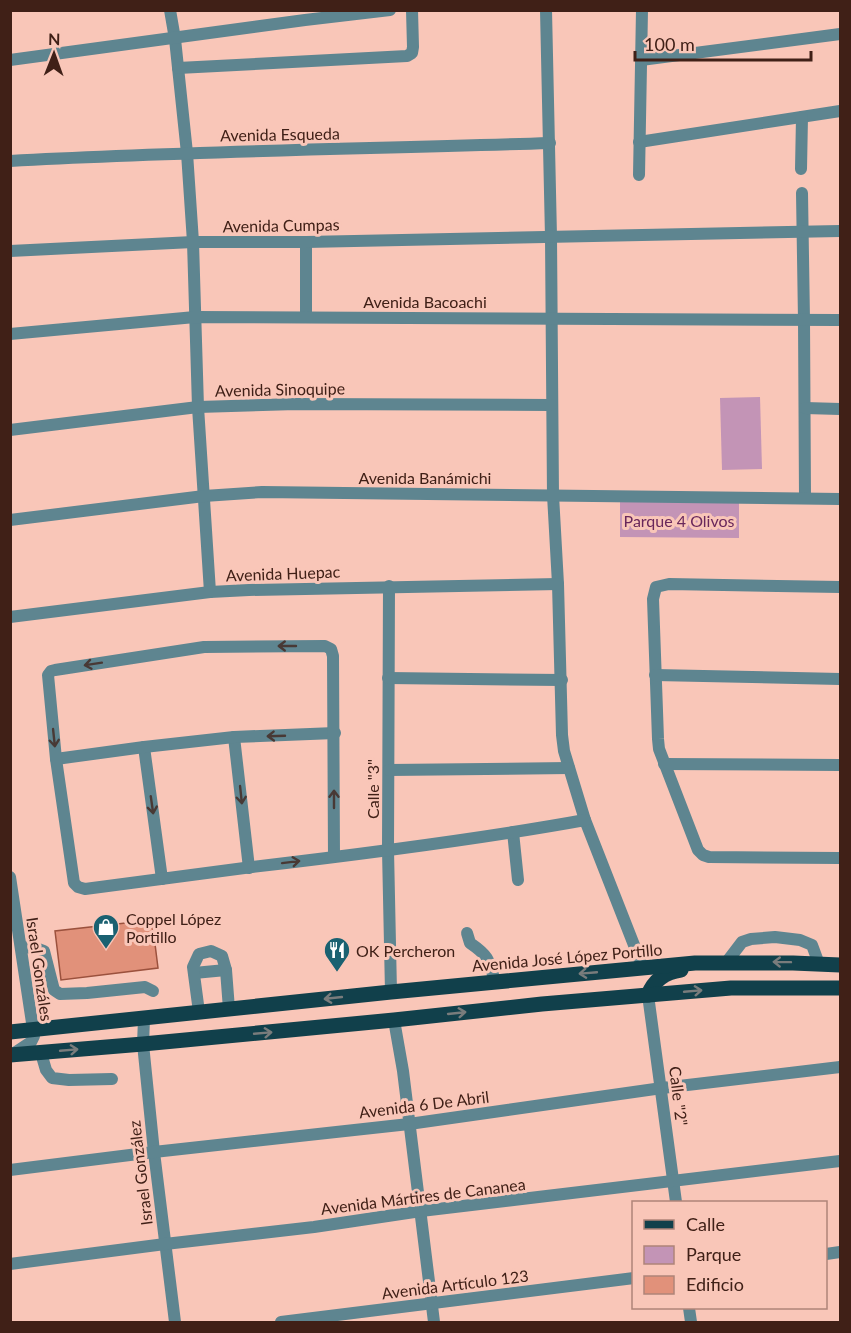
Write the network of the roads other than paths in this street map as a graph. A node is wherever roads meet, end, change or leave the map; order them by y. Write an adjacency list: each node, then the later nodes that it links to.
1 (170, 10): 7 (street)
2 (390, 10): 7 (street)
3 (412, 10): 10 (street)
4 (546, 10): 14 (street)
5 (642, 10): 9 (street)
6 (840, 34): 9 (street)
7 (175, 39): 8 (street); 10 (street)
8 (10, 60)
9 (641, 60): 13 (street)
10 (178, 68): 15 (street)
11 (840, 111): 12 (street)
12 (802, 117): 13 (street); 17 (street)
13 (639, 142): 18 (street)
14 (550, 143): 15 (street, Avenida Esqueda); 22 (street)
15 (187, 153): 16 (street, Avenida Esqueda); 23 (street)
16 (10, 161)
17 (801, 170)
18 (639, 175)
19 (802, 193): 20 (street)
20 (803, 231): 21 (street, Avenida Cumpas); 22 (street, Avenida Cumpas); 29 (street)
21 (840, 231)
22 (551, 237): 24 (street, Avenida Cumpas); 28 (street)
23 (193, 242): 24 (street, Avenida Cumpas); 25 (street, Avenida Cumpas); 26 (street)
24 (306, 242): 27 (street)
25 (10, 251)
26 (195, 317): 27 (street, Avenida Bacoachi); 31 (street, Avenida Bacoachi); 33 (street)
27 (306, 317): 28 (street, Avenida Bacoachi)
28 (552, 318): 29 (street, Avenida Bacoachi); 32 (street)
29 (804, 320): 30 (street, Avenida Bacoachi); 34 (street)
30 (840, 320)
31 (10, 334)
32 (551, 405): 33 (street, Avenida Sinoquipe); 37 (street)
33 (198, 407): 36 (street, Avenida Sinoquipe); 38 (street)
34 (805, 408): 35 (street); 39 (street)
35 (840, 409)
36 (10, 430)
37 (553, 495): 38 (street, Avenida Banámichi); 39 (street, Avenida Banámichi); 42 (street)
38 (204, 496): 41 (street, Avenida Banámichi); 45 (street)
39 (805, 498): 40 (street, Avenida Banámichi)
40 (840, 499)
41 (10, 520)
42 (558, 584): 43 (street, Avenida Huepac); 50 (street)
43 (389, 586): 45 (street, Avenida Huepac); 48 (street, Calle "3")
44 (840, 587): 47 (street)
45 (210, 592): 46 (street, Avenida Huepac)
46 (10, 617)
47 (655, 675): 49 (street); 55 (street)
48 (388, 678): 50 (street); 58 (street, Calle "3")
49 (840, 679)
50 (562, 680): 57 (street)
51 (335, 733): 52 (street, one-way to 52); 54 (street, one-way to 54); 62 (street, one-way to 51)
52 (234, 737): 53 (street); 64 (street, one-way to 64)
53 (144, 747): 54 (street); 66 (street, one-way to 66)
54 (56, 759): 66 (street)
55 (664, 764): 56 (street); 63 (street)
56 (840, 765)
57 (569, 768): 58 (street); 59 (street)
58 (389, 770): 61 (street, Calle "3")
59 (585, 820): 60 (street); 74 (street)
60 (513, 832): 61 (street); 67 (street)
61 (388, 850): 62 (street); 80 (street, Calle "3")
62 (334, 857): 64 (street, one-way to 62)
63 (840, 858)
64 (249, 868): 66 (street)
65 (10, 877): 68 (street, Israel Gonzáles)
66 (162, 879)
67 (518, 880)
68 (12, 895): 70 (street, Israel Gonzáles)
69 (467, 933): 77 (street)
70 (21, 947): 79 (street); 87 (street, Israel Gonzáles)
71 (726, 963): 72 (main road, Avenida José López Portillo, one-way to 71); 72 (street); 74 (main road, Avenida José López Portillo); 81 (main road)
72 (819, 964): 73 (main road, Avenida José López Portillo)
73 (840, 965)
74 (643, 968): 77 (main road, Avenida José López Portillo, one-way to 77); 82 (main road)
75 (226, 970): 76 (street); 76 (street); 83 (street)
76 (194, 973): 84 (street)
77 (495, 982): 80 (main road, Avenida José López Portillo)
78 (840, 988): 81 (main road, one-way to 78)
79 (153, 991)
80 (391, 992): 83 (main road, Avenida José López Portillo, one-way to 83)
81 (648, 994): 82 (main road); 94 (street, Calle "2")
82 (542, 1004): 86 (main road, one-way to 82)
83 (229, 1009): 84 (main road, Avenida José López Portillo)
84 (199, 1012): 85 (main road, Avenida José López Portillo)
85 (144, 1019): 87 (main road, Avenida José López Portillo); 89 (street, Israel González)
86 (394, 1020): 89 (main road, one-way to 86); 95 (street)
87 (33, 1030): 88 (main road, Avenida José López Portillo); 91 (street, Israel Gonzáles)
88 (10, 1032)
89 (143, 1044): 90 (main road, one-way to 89); 96 (street, Israel González)
90 (41, 1053): 91 (main road); 93 (street)
91 (11, 1055)
92 (840, 1067): 94 (street, Avenida 6 De Abril)
93 (112, 1078)
94 (662, 1088): 95 (street, Avenida 6 De Abril); 99 (street, Calle "2")
95 (409, 1124): 96 (street, Avenida 6 De Abril); 101 (street)
96 (154, 1152): 98 (street, Avenida 6 De Abril); 102 (street, Israel González)
97 (840, 1161): 99 (street, Avenida Mártires de Cananea)
98 (10, 1170)
99 (673, 1181): 100 (street, Calle "2"); 101 (street, Avenida Mártires de Cananea)
100 (676, 1201)
101 (421, 1211): 102 (street, Avenida Mártires de Cananea); 105 (street)
102 (165, 1244): 103 (street, Avenida Mártires de Cananea); 106 (street, Israel González)
103 (10, 1264)
104 (632, 1278): 105 (street, Avenida Artículo 123)
105 (431, 1304): 107 (street, Avenida Artículo 123); 108 (street)
106 (175, 1323)
107 (281, 1323)
108 (434, 1323)

